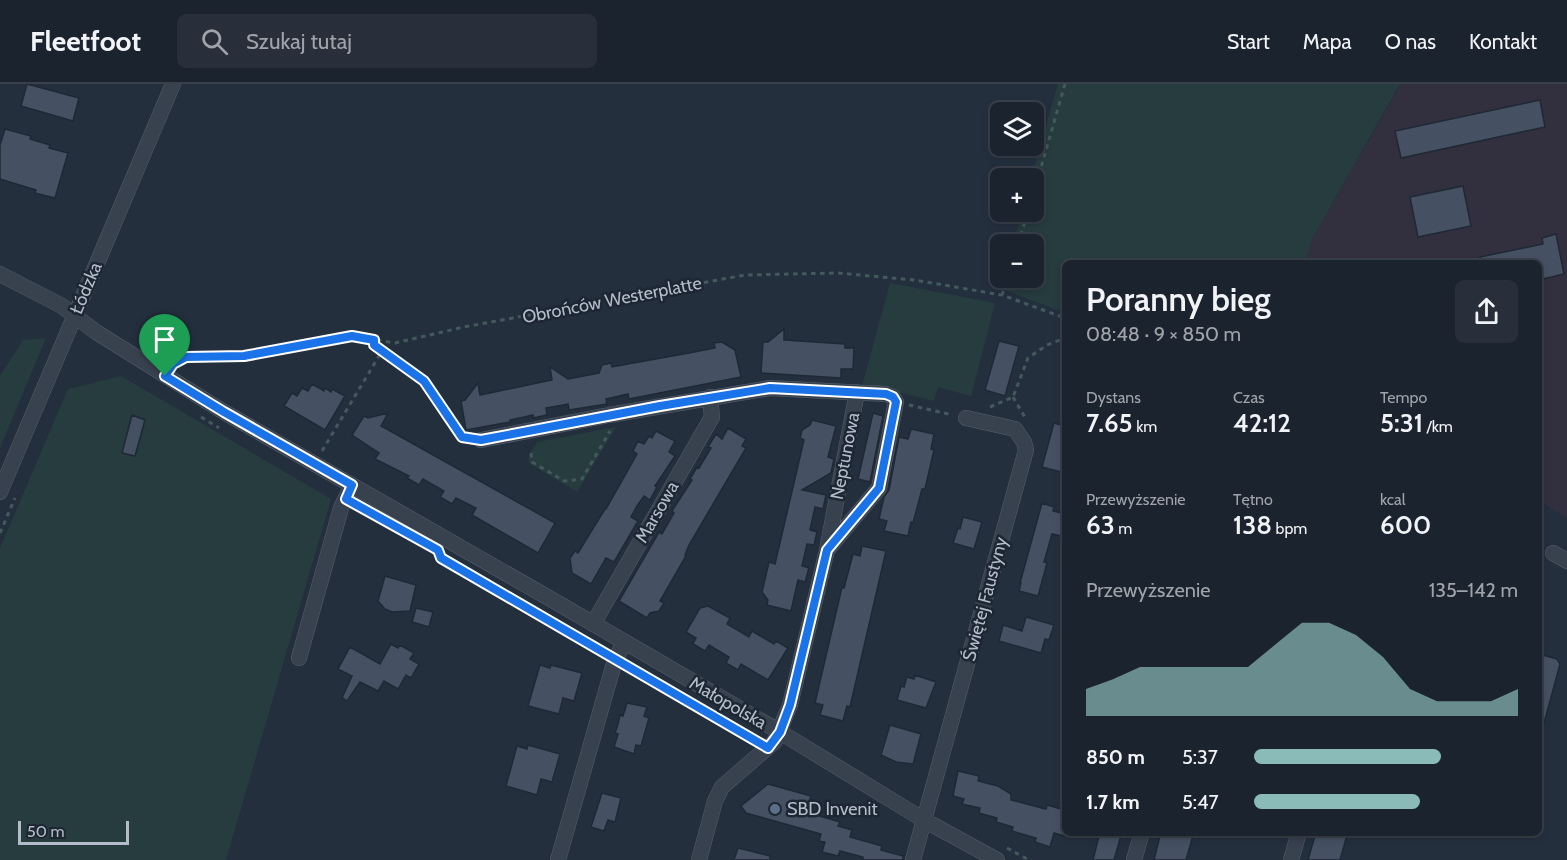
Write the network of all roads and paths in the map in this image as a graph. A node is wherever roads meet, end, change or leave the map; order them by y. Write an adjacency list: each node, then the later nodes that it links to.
1 (173, 84): 7 (street, Łódzka)
2 (1065, 84): 3 (path)
3 (1041, 168)
4 (0, 274): 7 (street, Małopolska)
5 (1004, 288): 6 (path)
6 (1002, 295): 8 (path, Obrońców Westerplatte); 10 (path, Obrońców Westerplatte)
7 (74, 315): 12 (street, Małopolska); 24 (street, Łódzka)
8 (1062, 317)
9 (1062, 339): 18 (path)
10 (374, 340): 11 (path); 12 (path, Obrońców Westerplatte)
11 (382, 351): 20 (path); 21 (path)
12 (165, 376): 23 (street, Małopolska)
13 (857, 392): 14 (street); 15 (street, Neptunowa); 26 (street, Neptunowa)
14 (710, 397): 17 (street); 29 (street, Marsowa)
15 (896, 402): 18 (path); 26 (street, Neptunowa)
16 (193, 411): 19 (path)
17 (609, 415): 20 (street); 22 (path)
18 (966, 418): 35 (street, Świętej Faustyny)
19 (222, 430)
20 (481, 440)
21 (322, 451)
22 (531, 453)
23 (352, 485): 29 (street, Małopolska); 31 (street)
24 (0, 492)
25 (438, 550): 32 (path)
26 (827, 550): 33 (street, Neptunowa)
27 (1553, 553): 28 (street)
28 (1567, 561)
29 (593, 624): 30 (street, Małopolska)
30 (624, 643): 32 (street); 33 (street, Małopolska)
31 (299, 658)
32 (615, 660): 34 (path); 38 (street)
33 (780, 732): 34 (street, Neptunowa); 35 (street, Małopolska)
34 (768, 748): 39 (street, Neptunowa)
35 (924, 820): 40 (street); 41 (street, Małopolska)
36 (1141, 836): 42 (street)
37 (1298, 836): 43 (street)
38 (558, 860)
39 (699, 860)
40 (913, 860)
41 (997, 860)
42 (1134, 860)
43 (1291, 860)

